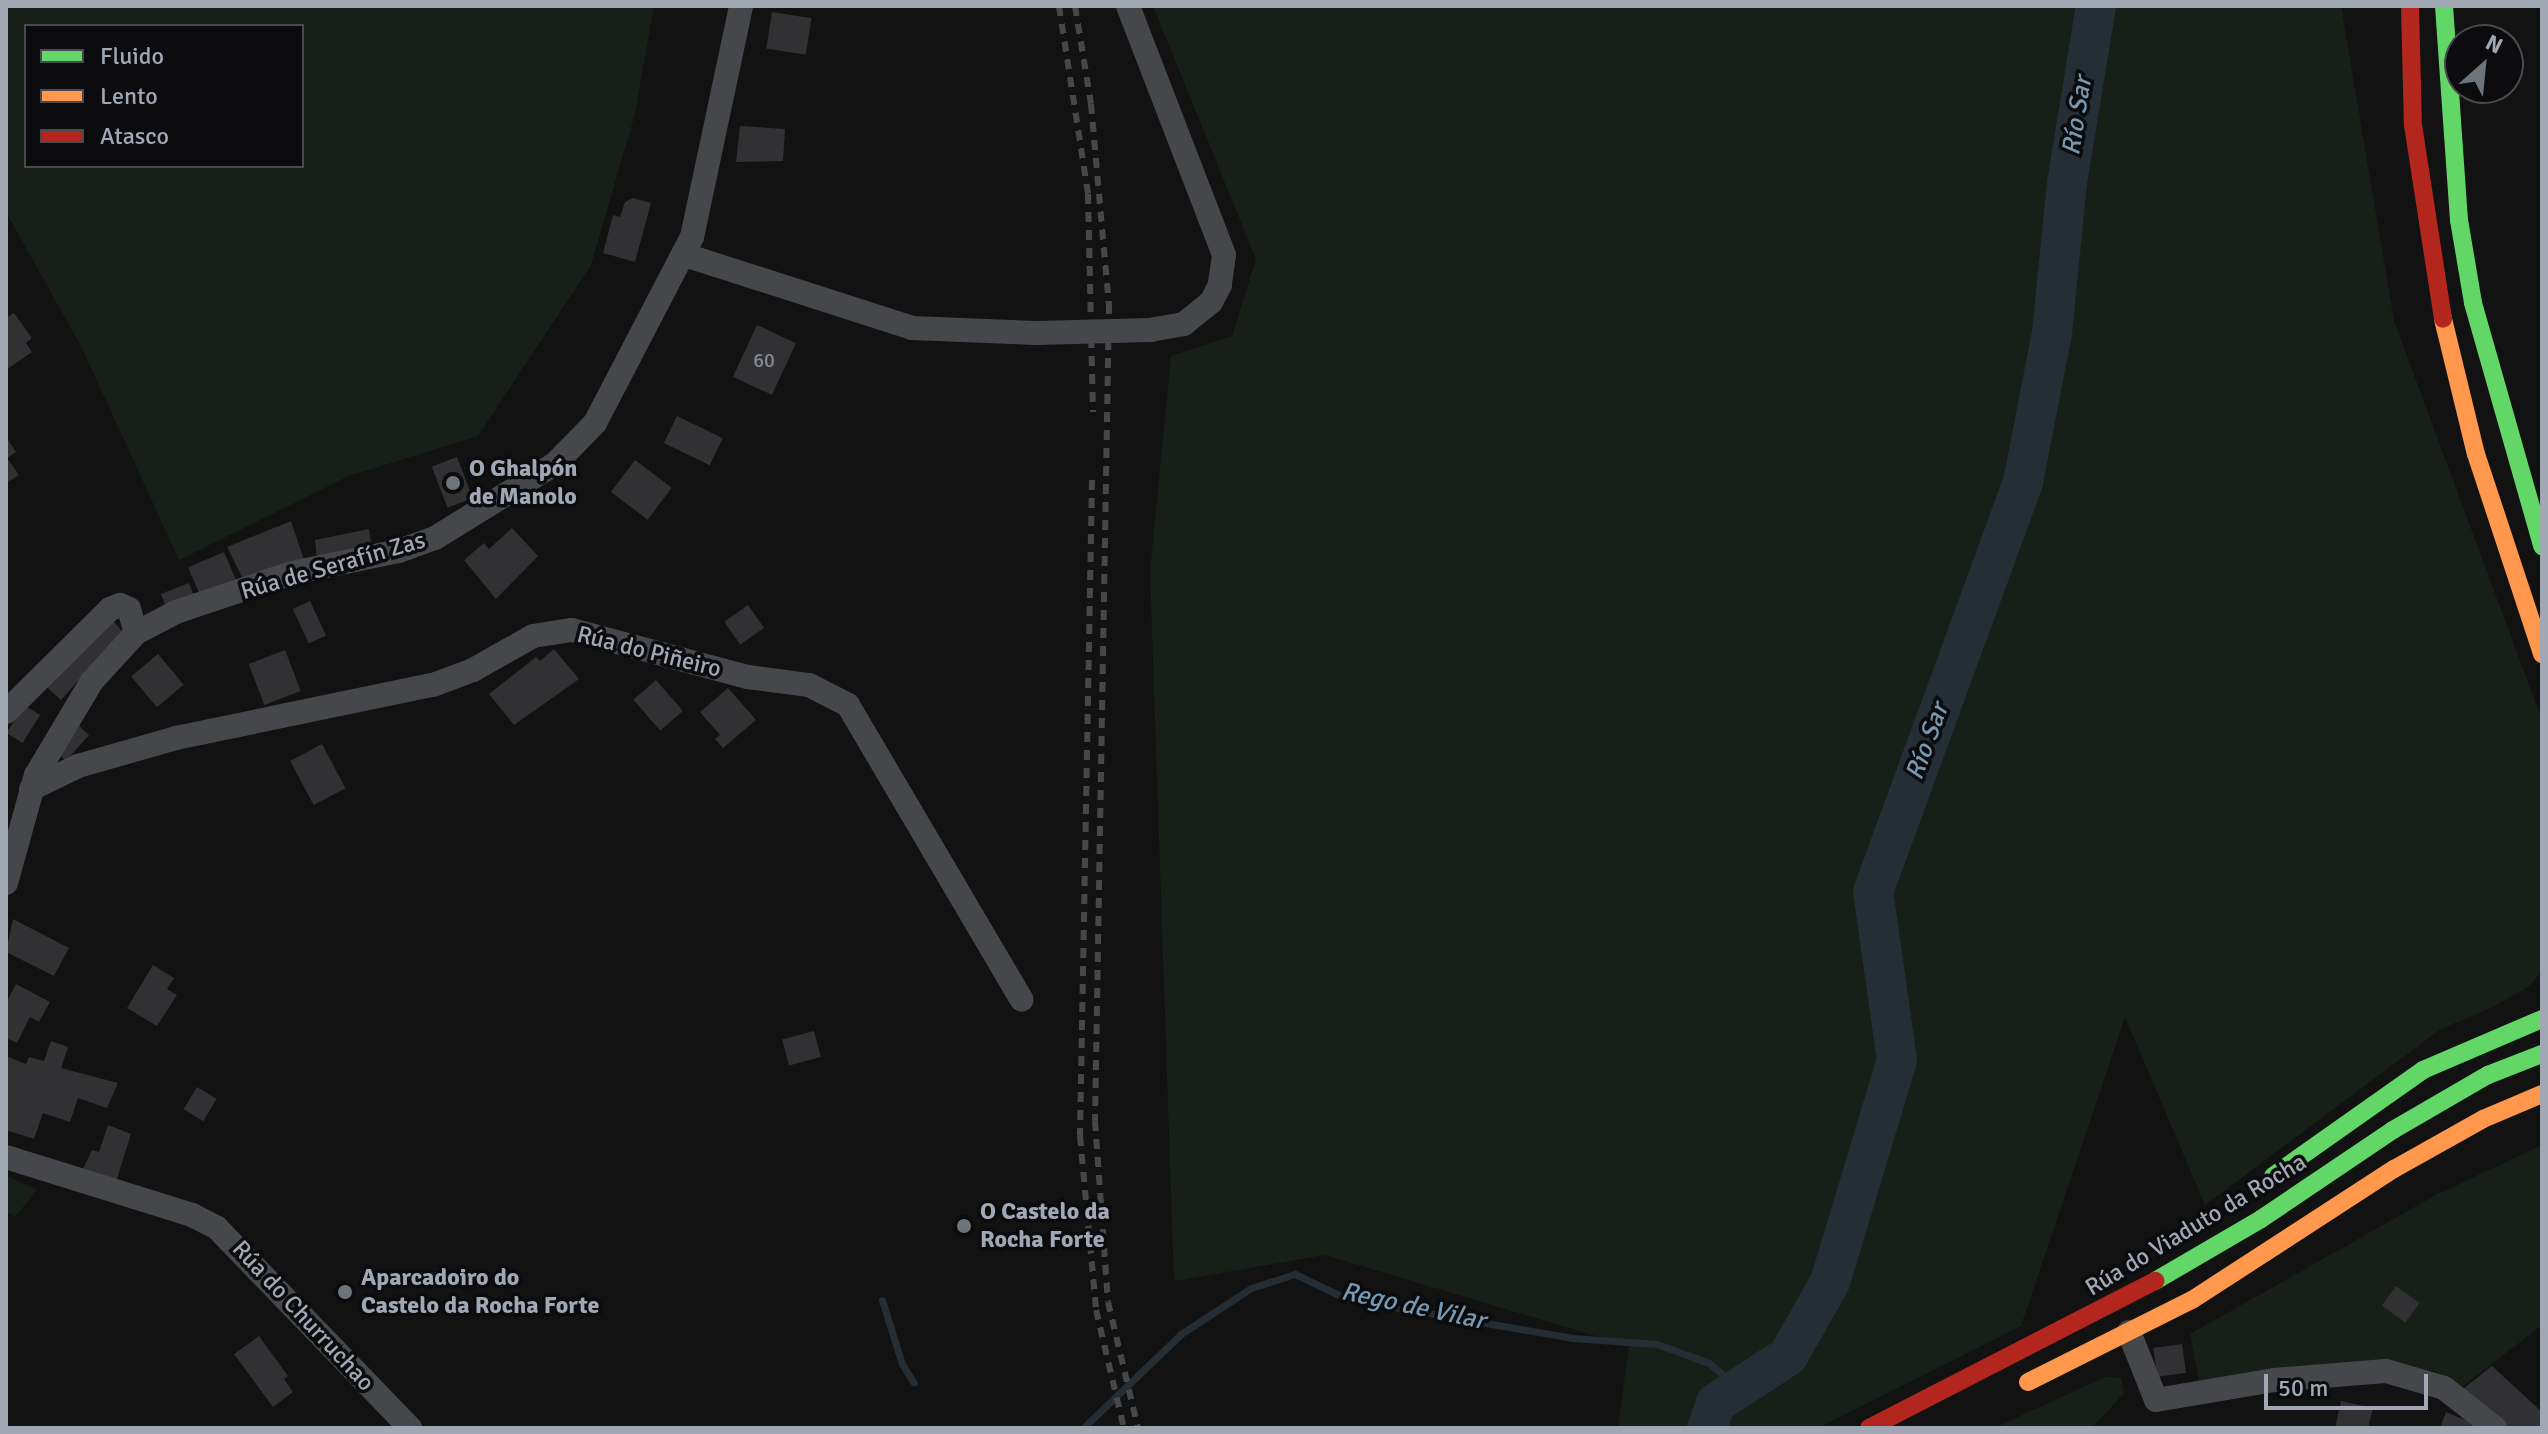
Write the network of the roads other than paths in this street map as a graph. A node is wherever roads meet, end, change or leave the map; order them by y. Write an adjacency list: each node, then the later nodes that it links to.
1 (741, 6): 7 (street, Rúa de Serafín Zas)
2 (1128, 6): 7 (street, bridge)
3 (2393, 6): 6 (main road)
4 (2410, 6): 6 (main road)
5 (2449, 104): 8 (main road)
6 (2413, 125): 10 (main road)
7 (685, 255): 9 (street, Rúa de Serafín Zas)
8 (2542, 546)
9 (136, 633): 11 (street); 12 (street, Rúa de Serafín Zas)
10 (2542, 654)
11 (6, 712)
12 (31, 789): 13 (street, Rúa de Serafín Zas); 14 (street, Rúa do Piñeiro)
13 (6, 883)
14 (1022, 1000)
15 (2533, 1002): 17 (main road)
16 (2542, 1019): 17 (main road)
17 (2478, 1042): 21 (main road)
18 (2542, 1054): 25 (main road, Rúa do Viaduto da Rocha)
19 (2542, 1094): 24 (main road)
20 (6, 1157): 28 (street, Rúa do Churruchao)
21 (2261, 1185)
22 (2180, 1243): 25 (main road)
23 (2255, 1284): 24 (main road)
24 (2192, 1300): 26 (main road)
25 (2083, 1320): 29 (main road, Rúa do Viaduto da Rocha)
26 (2129, 1332): 27 (main road); 30 (street)
27 (2005, 1394)
28 (410, 1428)
29 (1869, 1428)
30 (2495, 1428)

